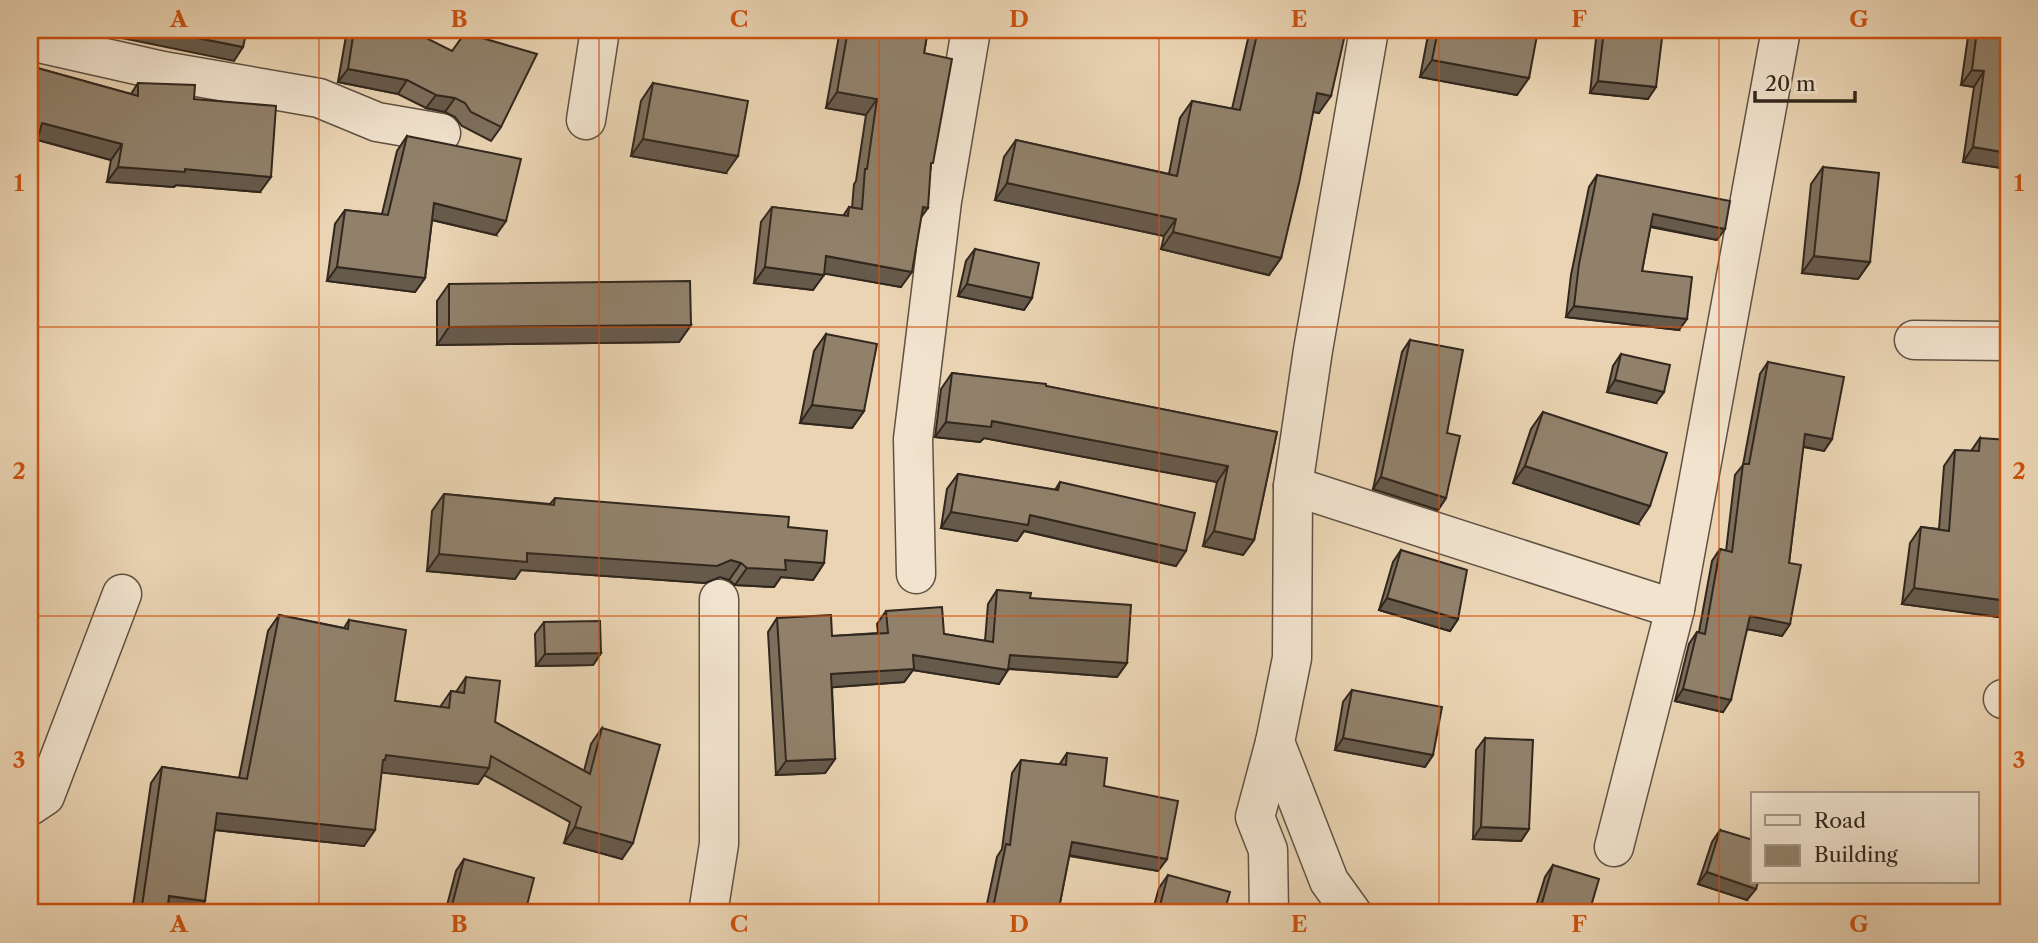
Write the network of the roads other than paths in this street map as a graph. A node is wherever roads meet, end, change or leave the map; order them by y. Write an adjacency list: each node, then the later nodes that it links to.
1 (600, 30): 6 (street)
2 (971, 30): 11 (street)
3 (1368, 30): 10 (street)
4 (1781, 30): 14 (street)
5 (30, 41): 7 (street)
6 (586, 120)
7 (441, 133)
8 (1914, 340): 9 (street)
9 (2008, 341)
10 (1293, 486): 14 (street); 15 (street)
11 (916, 574)
12 (122, 594): 16 (street)
13 (719, 599): 18 (street)
14 (1675, 609): 17 (street)
15 (1275, 743): 19 (street); 20 (street)
16 (30, 806)
17 (1615, 847)
18 (708, 913)
19 (1269, 913)
20 (1352, 913)

